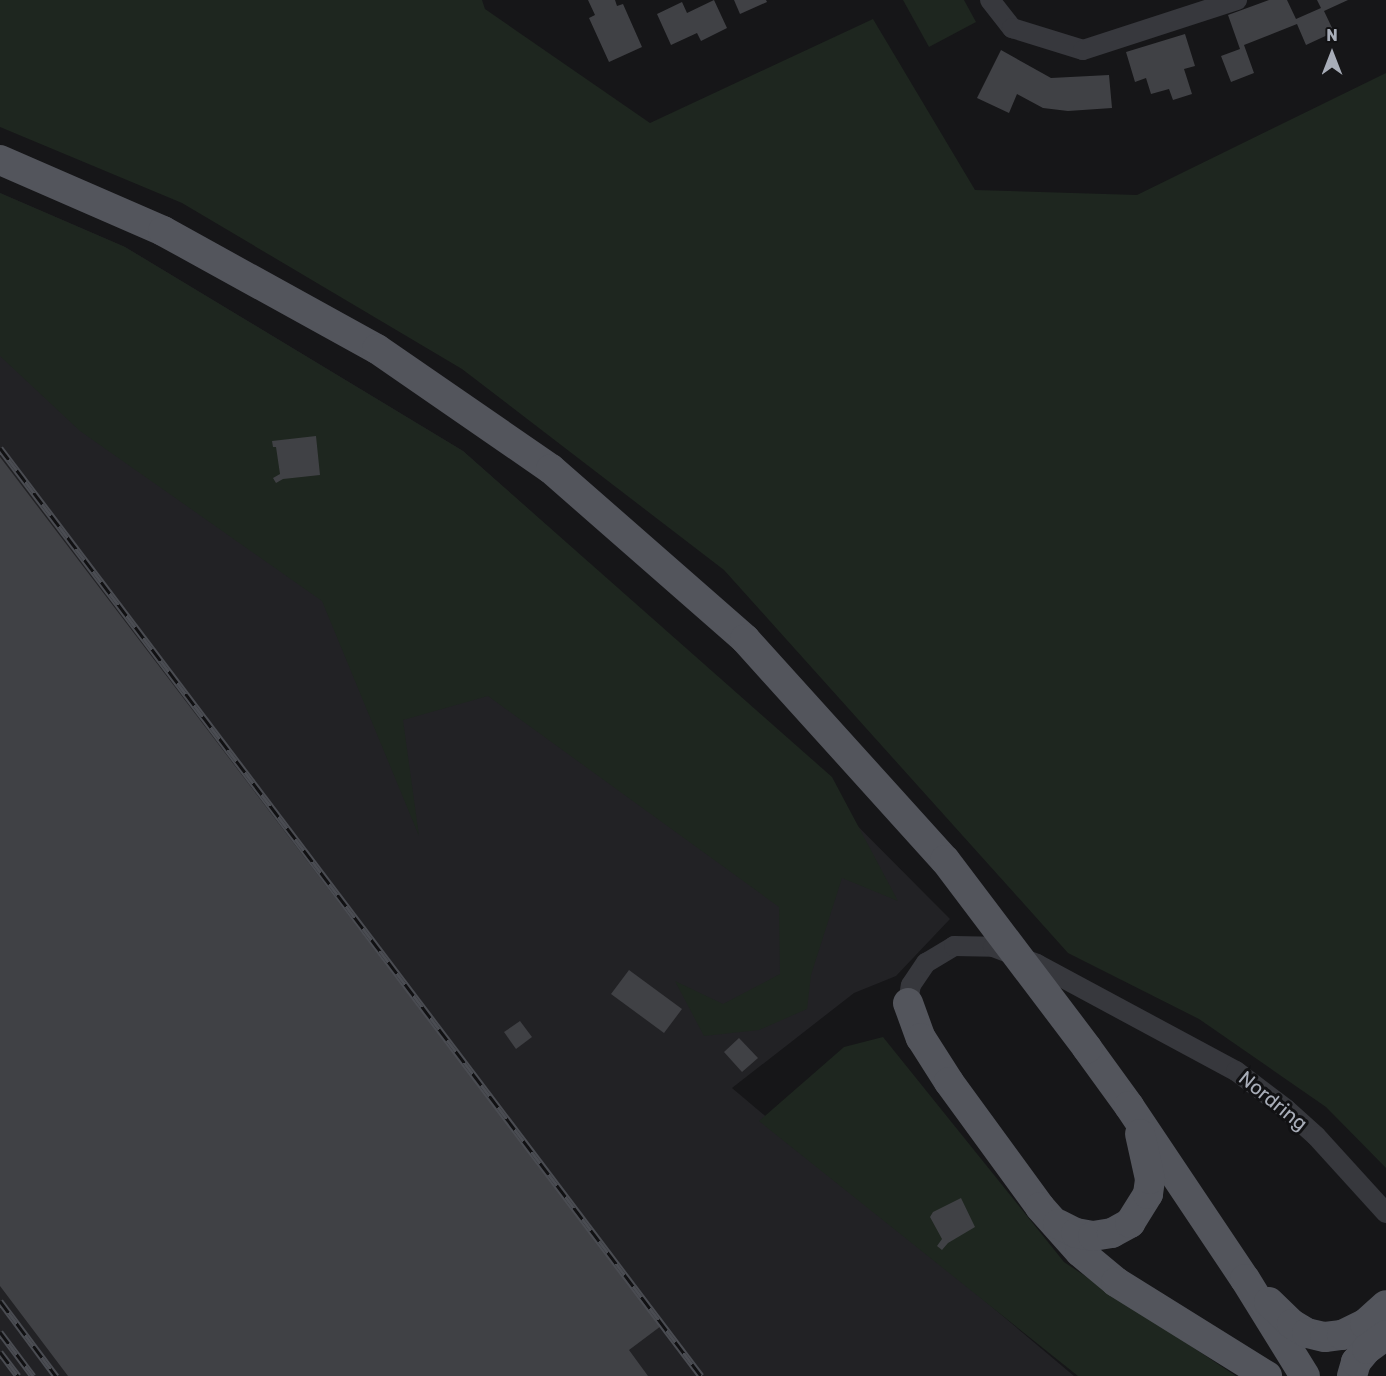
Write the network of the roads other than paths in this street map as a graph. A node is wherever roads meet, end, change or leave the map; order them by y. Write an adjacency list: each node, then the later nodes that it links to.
1 (990, 0): 2 (street)
2 (1237, 0)
3 (0, 160): 5 (main road, bridge)
4 (908, 1004): 6 (street, Nordring); 7 (main road)
5 (1129, 1106): 7 (main road); 8 (main road)
6 (1386, 1213)
7 (1058, 1224): 11 (main road)
8 (1245, 1279): 9 (main road); 12 (main road)
9 (1386, 1305)
10 (1386, 1335): 13 (main road)
11 (1267, 1376)
12 (1305, 1376)
13 (1352, 1376)

